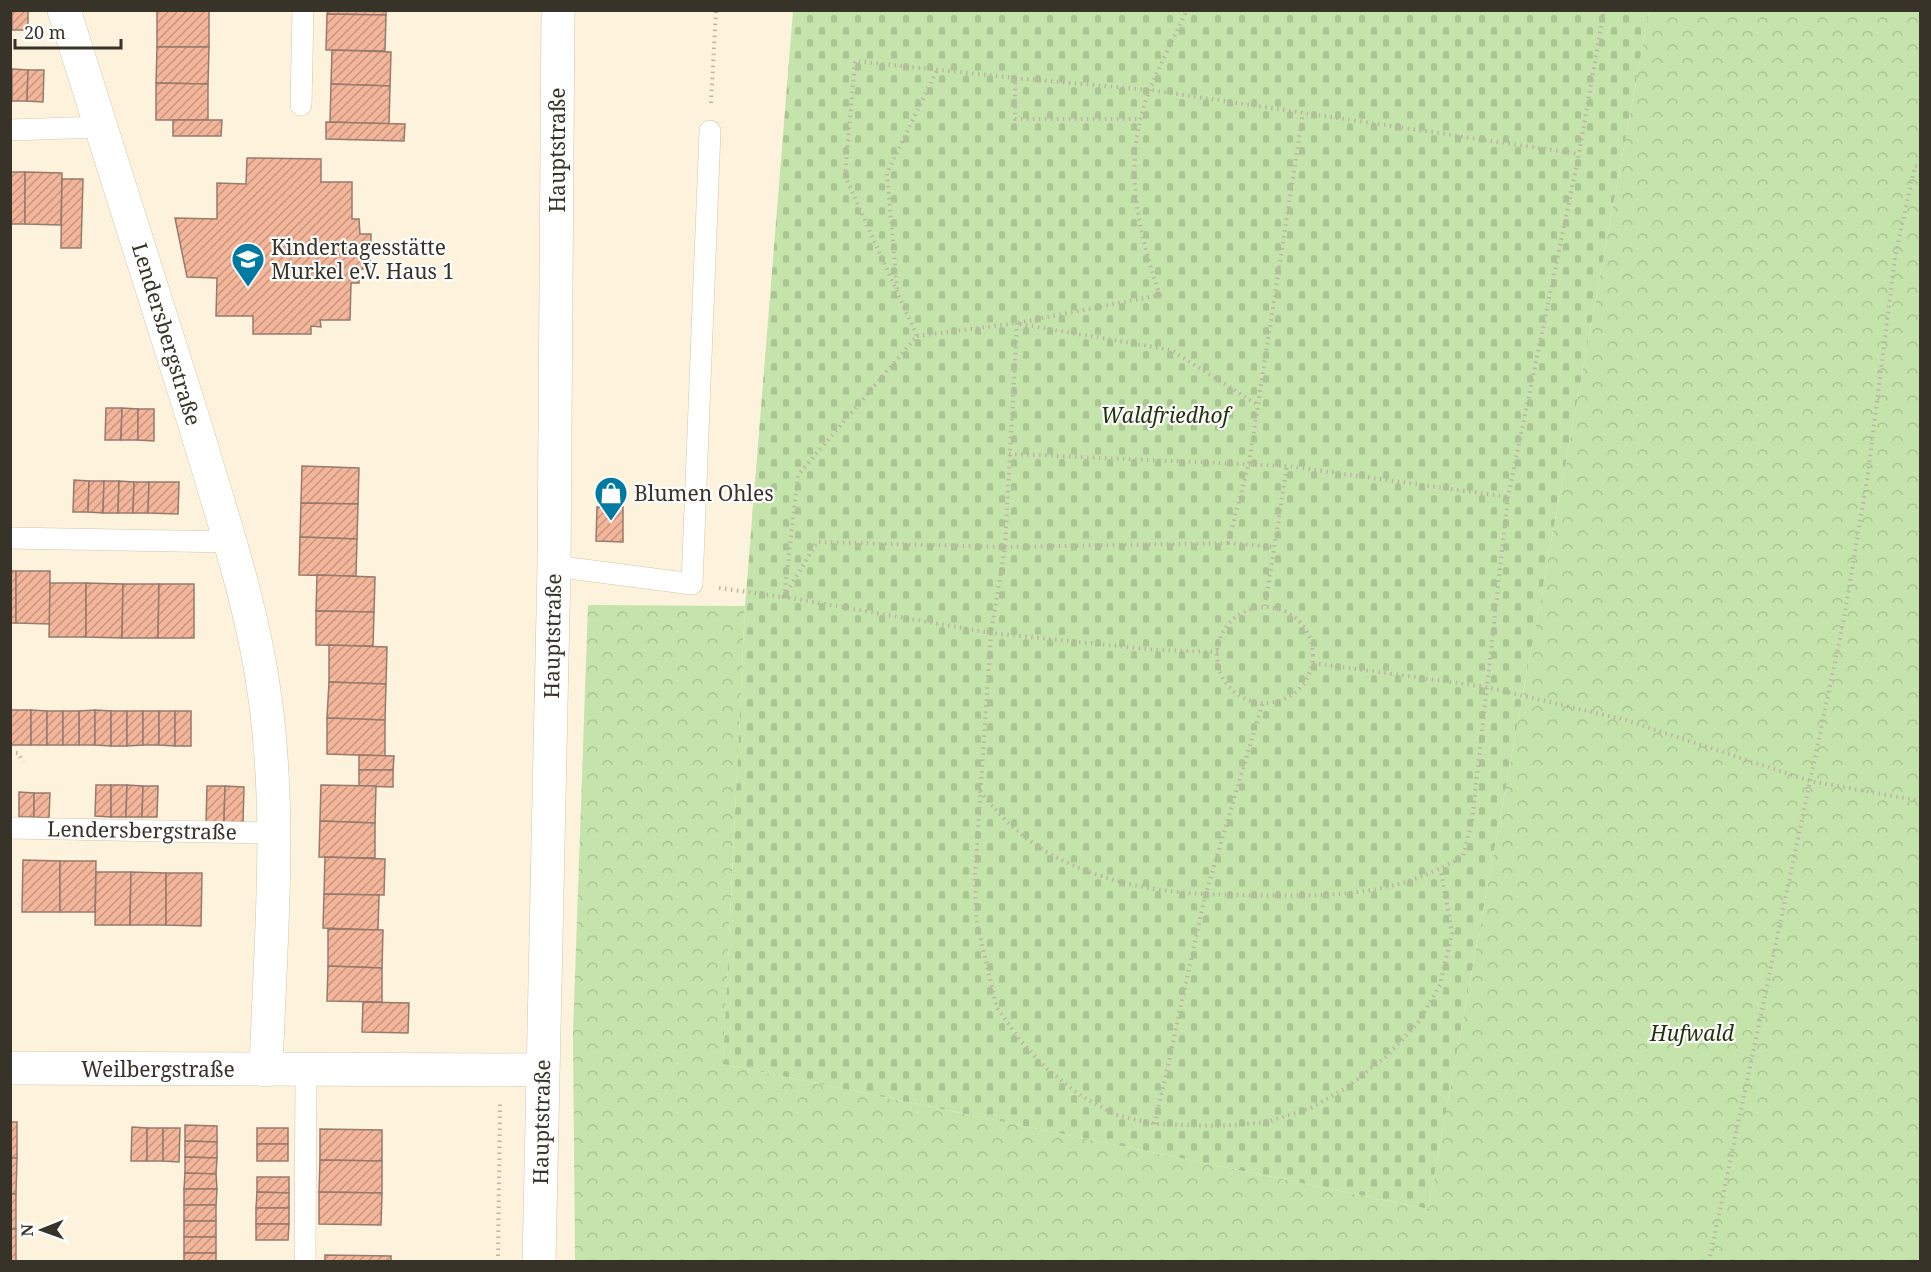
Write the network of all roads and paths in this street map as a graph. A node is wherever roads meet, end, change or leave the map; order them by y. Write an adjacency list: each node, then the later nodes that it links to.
1 (64, 10): 13 (street, Lendersbergstraße)
2 (303, 10): 10 (lane)
3 (558, 10): 31 (street, Hauptstraße)
4 (716, 10): 15 (path)
5 (1186, 10): 9 (path)
6 (1604, 10): 16 (path)
7 (937, 70): 8 (path); 18 (path); 18 (path)
8 (1015, 78): 9 (path); 12 (path)
9 (1150, 90): 11 (path); 12 (path)
10 (301, 105)
11 (1303, 113): 16 (path); 21 (path)
12 (1141, 119): 19 (path)
13 (100, 127): 14 (lane); 27 (street, Lendersbergstraße)
14 (10, 130)
15 (710, 131): 32 (lane)
16 (1579, 154): 25 (path)
17 (1920, 165): 42 (path)
18 (897, 292): 20 (path)
19 (1017, 323): 20 (path); 21 (path); 22 (path)
20 (917, 336): 33 (path)
21 (1258, 405): 23 (path)
22 (1010, 454): 23 (path); 29 (path)
23 (1249, 463): 24 (path); 28 (path)
24 (1287, 466): 25 (path); 30 (path)
25 (1508, 497): 38 (path)
26 (10, 538): 27 (lane)
27 (230, 542): 46 (street, Lendersbergstraße)
28 (1228, 543): 29 (path); 30 (path)
29 (1005, 547): 33 (path); 35 (path)
30 (1275, 547): 34 (path)
31 (554, 566): 32 (lane); 52 (street, Hauptstraße)
32 (692, 584): 33 (path)
33 (784, 597): 35 (path)
34 (1265, 606): 36 (path); 37 (path)
35 (991, 633): 36 (path); 43 (path)
36 (1218, 652): 39 (path)
37 (1313, 663): 38 (path); 39 (path)
38 (1486, 687): 42 (path); 47 (path)
39 (1263, 702): 48 (path)
40 (10, 753): 41 (path)
41 (23, 762)
42 (1810, 781): 44 (path); 58 (path)
43 (980, 791): 48 (path); 54 (path)
44 (1920, 801)
45 (10, 828): 46 (lane, Lendersbergstraße)
46 (273, 833): 50 (street, Lendersbergstraße)
47 (1441, 869): 48 (path); 54 (path)
48 (1206, 896): 54 (path)
49 (10, 1068): 50 (street, Weilbergstraße)
50 (266, 1070): 53 (street, Weilbergstraße)
51 (501, 1070): 52 (street, Weilbergstraße); 53 (street, Weilbergstraße); 56 (path)
52 (542, 1070): 57 (street, Hauptstraße)
53 (306, 1071): 55 (lane)
54 (1155, 1124)
55 (305, 1262)
56 (498, 1262)
57 (539, 1262)
58 (1709, 1262)

